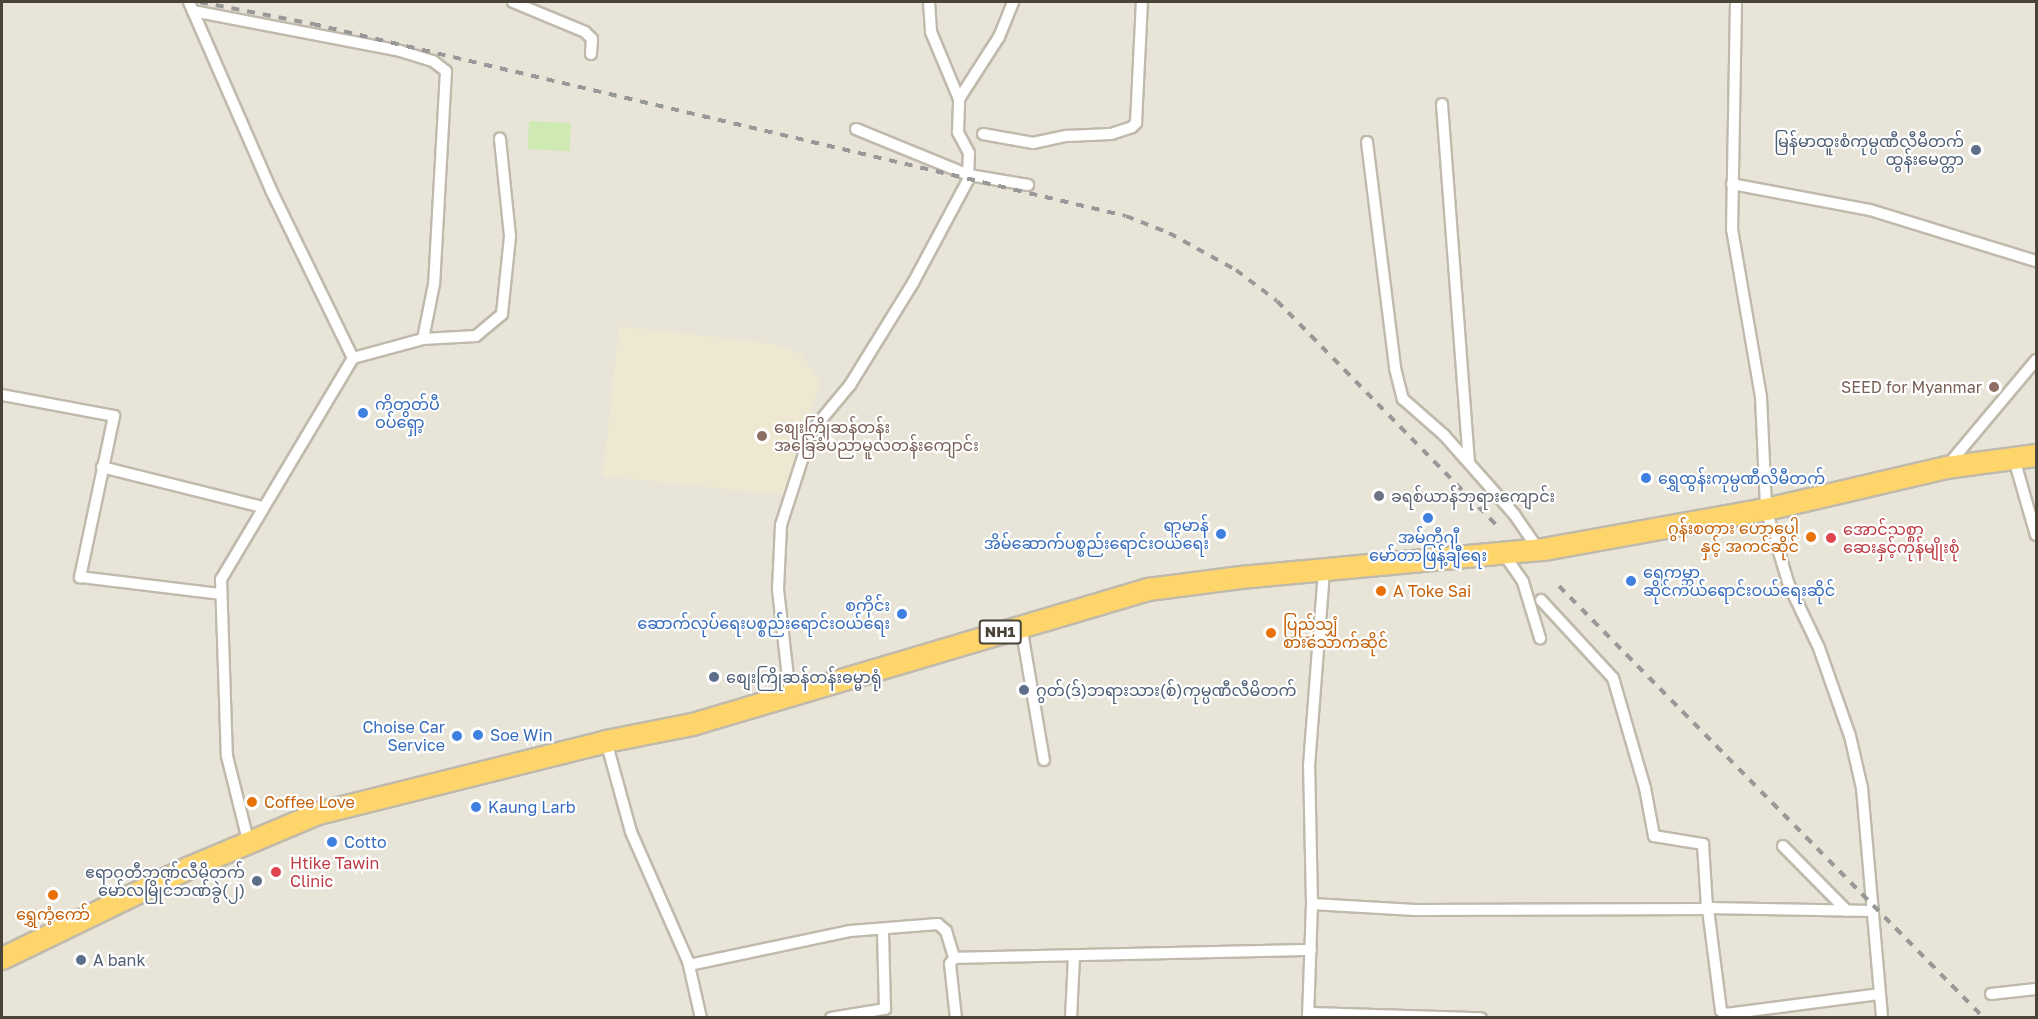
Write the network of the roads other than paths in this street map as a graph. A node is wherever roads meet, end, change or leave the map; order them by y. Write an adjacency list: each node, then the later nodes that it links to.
1 (513, 2): 7 (street)
2 (928, 2): 8 (street)
3 (1013, 2): 8 (street)
4 (1142, 2): 11 (street)
5 (1736, 2): 15 (street)
6 (191, 6): 18 (street); 19 (street)
7 (591, 54)
8 (959, 99): 14 (street)
9 (1442, 104): 24 (street)
10 (856, 129): 14 (street)
11 (983, 134)
12 (500, 139): 18 (street)
13 (1367, 142): 24 (street)
14 (969, 175): 16 (street); 37 (street)
15 (1732, 184): 17 (street); 28 (street)
16 (1028, 185)
17 (2037, 261)
18 (423, 339): 19 (street)
19 (353, 358): 27 (street)
20 (2037, 360): 26 (street)
21 (2, 395): 25 (street)
22 (2037, 455): 23 (highway, NH1)
23 (2014, 459): 26 (highway, NH1); 29 (street)
24 (1469, 463): 30 (street)
25 (102, 467): 27 (street); 33 (street)
26 (1946, 467): 28 (highway, NH1)
27 (263, 507): 33 (street)
28 (1766, 509): 30 (highway, NH1); 45 (street)
29 (2037, 535)
30 (1538, 549): 31 (highway, NH1)
31 (1503, 553): 32 (highway, NH1); 36 (street)
32 (1324, 570): 35 (highway, NH1); 42 (street)
33 (221, 594): 40 (street)
34 (1540, 600): 43 (street)
35 (1021, 626): 37 (highway, NH1); 39 (street)
36 (1540, 638)
37 (790, 695): 38 (highway, NH1)
38 (606, 741): 40 (highway, NH1); 51 (street)
39 (1044, 760)
40 (248, 840): 49 (highway, NH1)
41 (1783, 846): 44 (street)
42 (1312, 904): 43 (street); 47 (street)
43 (1708, 909): 44 (street); 53 (street)
44 (1846, 911): 45 (street)
45 (1873, 912): 53 (street)
46 (883, 930): 50 (street); 51 (street); 57 (street)
47 (1311, 950): 48 (street); 55 (street)
48 (1074, 957): 50 (street); 59 (street)
49 (2, 958)
50 (954, 958): 58 (street)
51 (689, 965): 56 (street)
52 (2037, 989): 54 (street)
53 (1879, 994): 61 (street)
54 (1991, 994)
55 (1308, 1015): 60 (street)
56 (701, 1017)
57 (831, 1017)
58 (956, 1017)
59 (1071, 1017)
60 (1482, 1017)
61 (1882, 1017)

